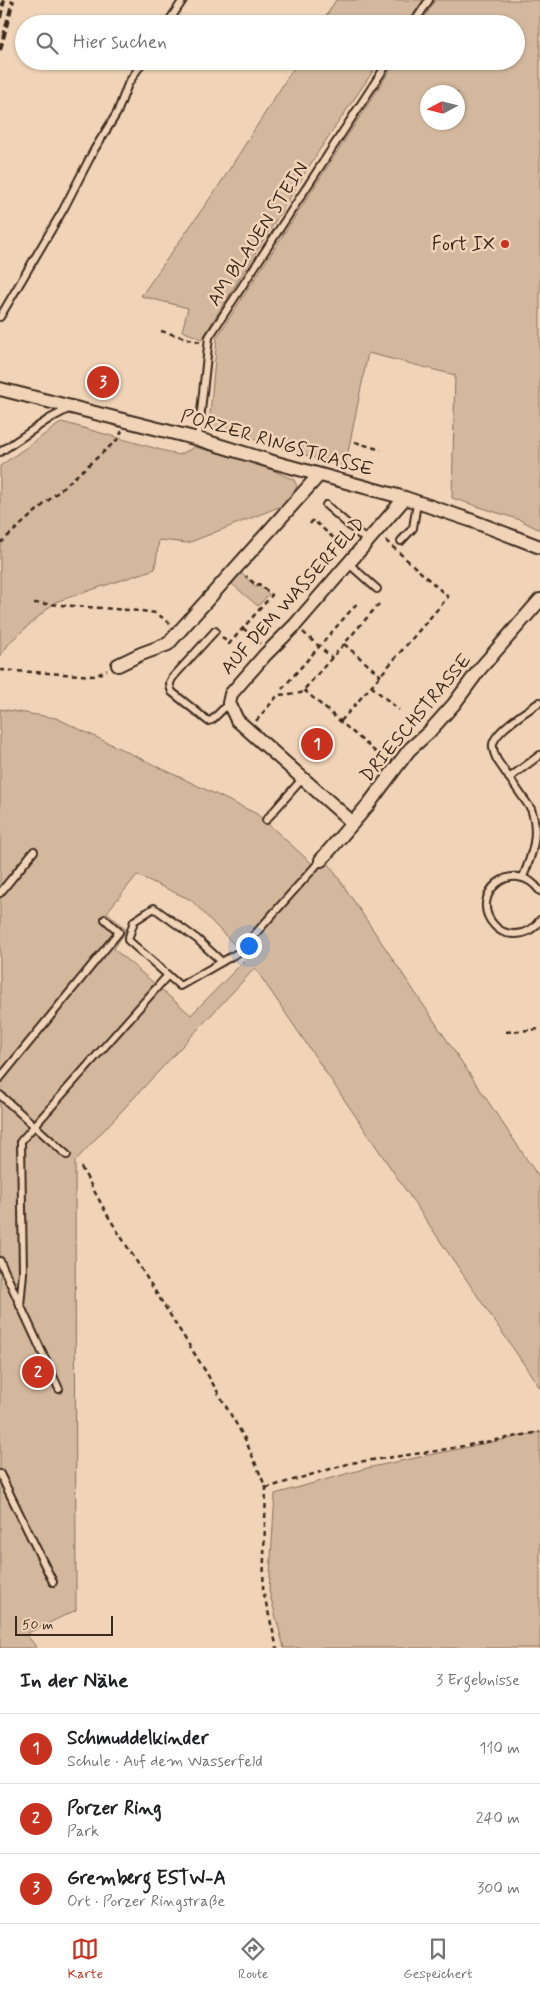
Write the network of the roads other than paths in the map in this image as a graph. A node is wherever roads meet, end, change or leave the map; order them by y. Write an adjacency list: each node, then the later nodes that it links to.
1 (183, 0): 3 (lane)
2 (428, 0): 4 (lane)
3 (173, 15)
4 (419, 15)
5 (137, 70): 7 (lane)
6 (382, 70): 10 (lane, AM BLAUEN STEIN)
7 (0, 317)
8 (0, 389): 9 (street, PORZER RINGSTRASSE)
9 (71, 408): 10 (street, PORZER RINGSTRASSE); 11 (lane)
10 (198, 439): 12 (street, PORZER RINGSTRASSE)
11 (0, 452)
12 (319, 475): 13 (street, PORZER RINGSTRASSE); 22 (street)
13 (411, 500): 15 (street, AUF DEM WASSERFELD); 16 (lane); 17 (street, PORZER RINGSTRASSE)
14 (326, 505): 15 (lane)
15 (367, 541): 18 (street, AUF DEM WASSERFELD)
16 (401, 541)
17 (540, 547)
18 (351, 559): 19 (lane); 24 (street, AUF DEM WASSERFELD)
19 (377, 589)
20 (540, 600): 29 (street, DRIESCHSTRASSE)
21 (215, 630): 24 (lane)
22 (118, 665)
23 (540, 702): 27 (lane)
24 (229, 703): 26 (street, AUF DEM WASSERFELD)
25 (540, 755): 27 (lane)
26 (303, 778): 28 (lane); 29 (street, AUF DEM WASSERFELD)
27 (509, 778): 32 (lane)
28 (266, 820)
29 (353, 823): 33 (street, DRIESCHSTRASSE)
30 (540, 848): 32 (lane)
31 (34, 851): 36 (lane)
32 (532, 853): 34 (lane)
33 (321, 860): 39 (lane)
34 (523, 877): 35 (lane); 38 (lane)
35 (540, 891)
36 (0, 893)
37 (105, 918): 41 (lane)
38 (539, 922)
39 (222, 962): 40 (lane); 40 (lane)
40 (168, 974): 43 (lane)
41 (0, 1078)
42 (0, 1095): 43 (lane)
43 (34, 1126): 44 (lane); 46 (lane)
44 (66, 1155)
45 (0, 1261): 46 (lane)
46 (20, 1306): 47 (lane)
47 (59, 1389)
48 (0, 1474): 49 (lane)
49 (53, 1582)

